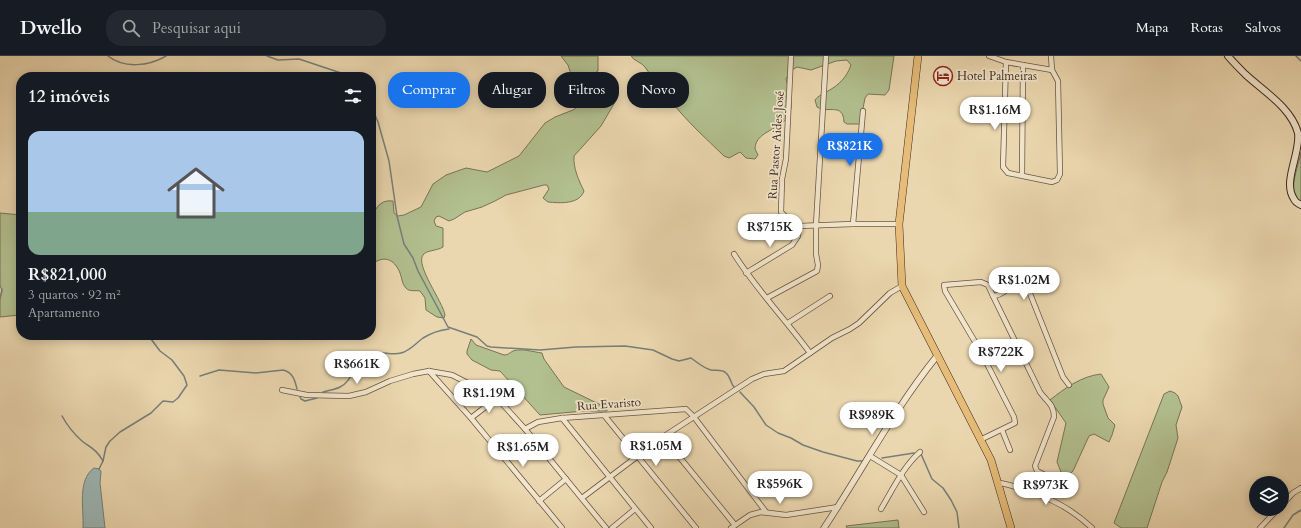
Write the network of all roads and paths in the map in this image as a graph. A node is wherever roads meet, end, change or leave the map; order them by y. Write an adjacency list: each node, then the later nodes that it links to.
1 (792, 56): 16 (street, Rua Pastor Aides José)
2 (826, 56): 15 (street)
3 (918, 56): 14 (main road)
4 (989, 56): 7 (street)
5 (1051, 56): 9 (street)
6 (1228, 56): 12 (main road)
7 (1006, 62): 8 (street); 11 (street)
8 (1023, 65): 9 (street); 11 (street)
9 (1052, 70): 11 (street)
10 (863, 111): 13 (street)
11 (1022, 175)
12 (1301, 205)
13 (853, 224): 14 (street); 15 (street)
14 (899, 224): 19 (main road)
15 (816, 225): 16 (street); 22 (street)
16 (799, 226): 18 (street)
17 (734, 254): 18 (street)
18 (746, 273): 22 (street)
19 (902, 286): 24 (street); 25 (main road)
20 (830, 296): 23 (street)
21 (993, 296): 27 (street); 35 (street); 49 (street)
22 (768, 298): 23 (street)
23 (788, 323): 24 (street)
24 (810, 353): 31 (street)
25 (937, 356): 37 (main road); 41 (street)
26 (429, 371): 28 (street); 29 (street); 32 (street)
27 (1069, 385)
28 (282, 390)
29 (497, 398): 32 (street); 34 (street)
30 (604, 415): 31 (street, Rua Evaristo); 33 (street, Rua Evaristo); 40 (street)
31 (694, 417): 36 (street); 54 (street)
32 (471, 418): 50 (street)
33 (562, 418): 34 (street, Rua Evaristo); 43 (street)
34 (525, 429): 44 (street)
35 (1002, 430): 37 (street); 38 (street)
36 (663, 437): 40 (street); 57 (street)
37 (980, 440): 45 (main road)
38 (1010, 450)
39 (920, 452): 42 (street)
40 (637, 456): 43 (street); 62 (street)
41 (870, 456): 42 (street); 51 (street)
42 (901, 475): 53 (street); 55 (street)
43 (610, 477): 48 (street); 52 (street)
44 (566, 479): 48 (street); 50 (street)
45 (999, 483): 49 (street); 64 (main road)
46 (1301, 488): 47 (street)
47 (1289, 497)
48 (582, 498): 59 (street)
49 (1050, 498): 65 (street)
50 (539, 500): 58 (street)
51 (838, 507): 54 (street); 63 (street)
52 (635, 509): 60 (street); 61 (street)
53 (881, 509)
54 (766, 512): 57 (street)
55 (924, 512)
56 (1271, 516): 66 (street)
57 (733, 527)
58 (562, 528)
59 (606, 528)
60 (612, 528)
61 (651, 528)
62 (696, 528)
63 (824, 528)
64 (1011, 528)
65 (1092, 528)
66 (1260, 528)

